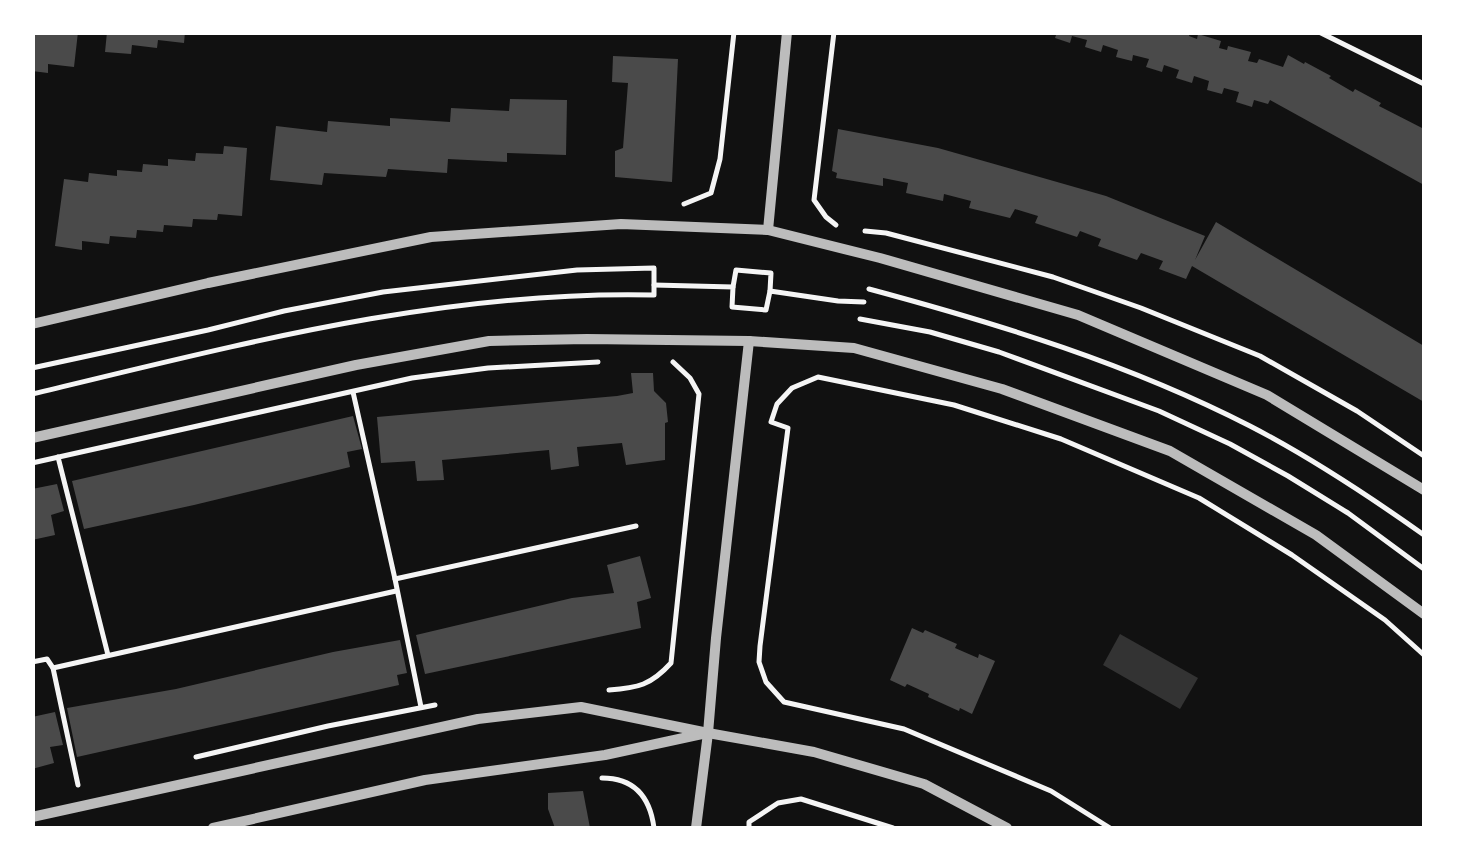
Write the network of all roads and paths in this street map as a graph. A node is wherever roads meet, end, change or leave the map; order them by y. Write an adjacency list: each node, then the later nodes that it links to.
1 (734, 32): 6 (path)
2 (787, 32): 8 (street)
3 (834, 32): 7 (path)
4 (1319, 32): 5 (path)
5 (1424, 84)
6 (677, 207)
7 (840, 228)
8 (768, 230): 16 (street); 26 (street)
9 (856, 230): 10 (path)
10 (886, 233)
11 (654, 285): 12 (path); 20 (path); 22 (path)
12 (733, 287): 14 (path); 14 (path)
13 (868, 289): 28 (path)
14 (770, 291): 15 (path)
15 (864, 302)
16 (32, 324)
17 (749, 341): 23 (street); 31 (street); 38 (street)
18 (657, 359): 36 (path)
19 (597, 362): 21 (path)
20 (32, 368)
21 (353, 392): 24 (path); 29 (path)
22 (32, 394)
23 (32, 438)
24 (58, 457): 25 (path); 32 (path)
25 (32, 463)
26 (1424, 490)
27 (636, 526): 29 (path)
28 (1424, 536)
29 (395, 579): 30 (path)
30 (396, 591): 32 (path); 37 (path)
31 (1424, 614)
32 (108, 655): 35 (path)
33 (1424, 655): 48 (path)
34 (32, 662): 35 (path)
35 (53, 668): 40 (path)
36 (606, 691)
37 (422, 708)
38 (708, 733): 41 (street); 42 (street); 44 (street); 47 (street)
39 (600, 778): 43 (path)
40 (78, 785)
41 (32, 817)
42 (213, 828)
43 (654, 828)
44 (696, 828)
45 (749, 828): 46 (path)
46 (894, 828)
47 (1007, 828)
48 (1110, 828)

